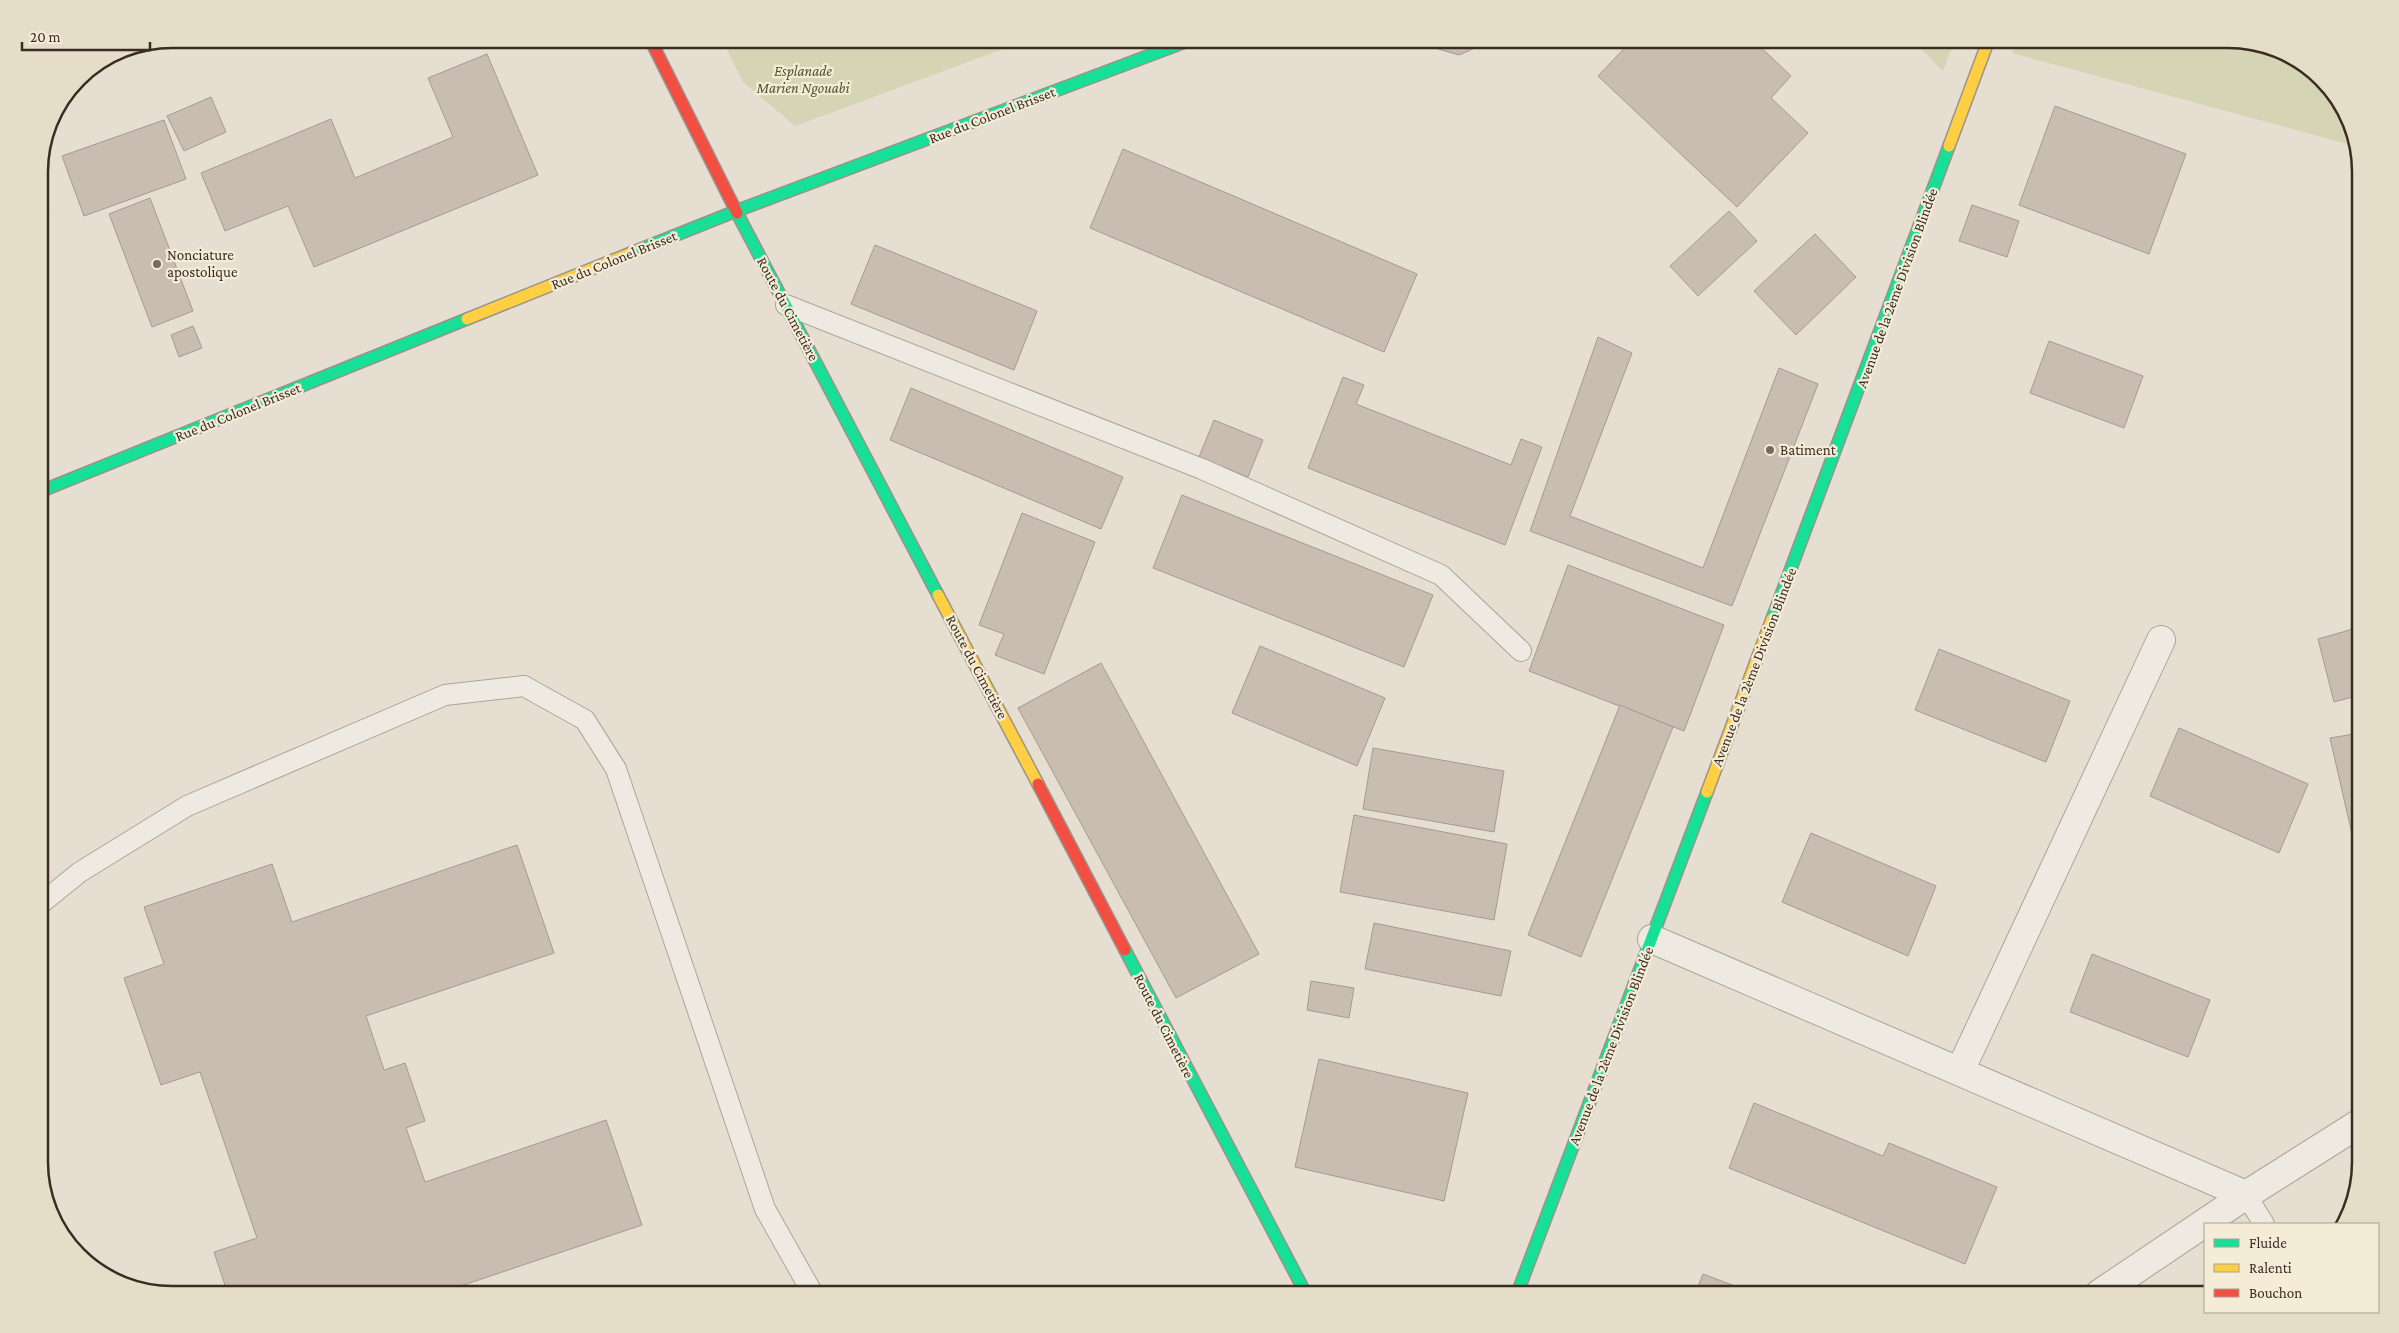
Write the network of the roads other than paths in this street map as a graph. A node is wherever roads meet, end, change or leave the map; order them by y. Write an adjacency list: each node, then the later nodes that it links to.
1 (654, 48): 4 (street, Route du Cimetière)
2 (1169, 48): 4 (street, Rue du Colonel Brisset)
3 (1986, 48): 10 (street, Avenue de la 2ème Division Blindée)
4 (736, 211): 5 (street, Route du Cimetière); 6 (street, Rue du Colonel Brisset)
5 (786, 305): 8 (lane); 16 (street, Route du Cimetière)
6 (48, 488)
7 (2161, 640): 11 (street)
8 (1521, 650)
9 (48, 898): 15 (lane)
10 (1652, 939): 11 (street); 17 (street, Avenue de la 2ème Division Blindée)
11 (1960, 1072): 13 (street)
12 (2352, 1128): 13 (street)
13 (2246, 1194): 14 (lane); 18 (street)
14 (2263, 1223)
15 (808, 1286)
16 (1302, 1286)
17 (1520, 1286)
18 (2111, 1286)

